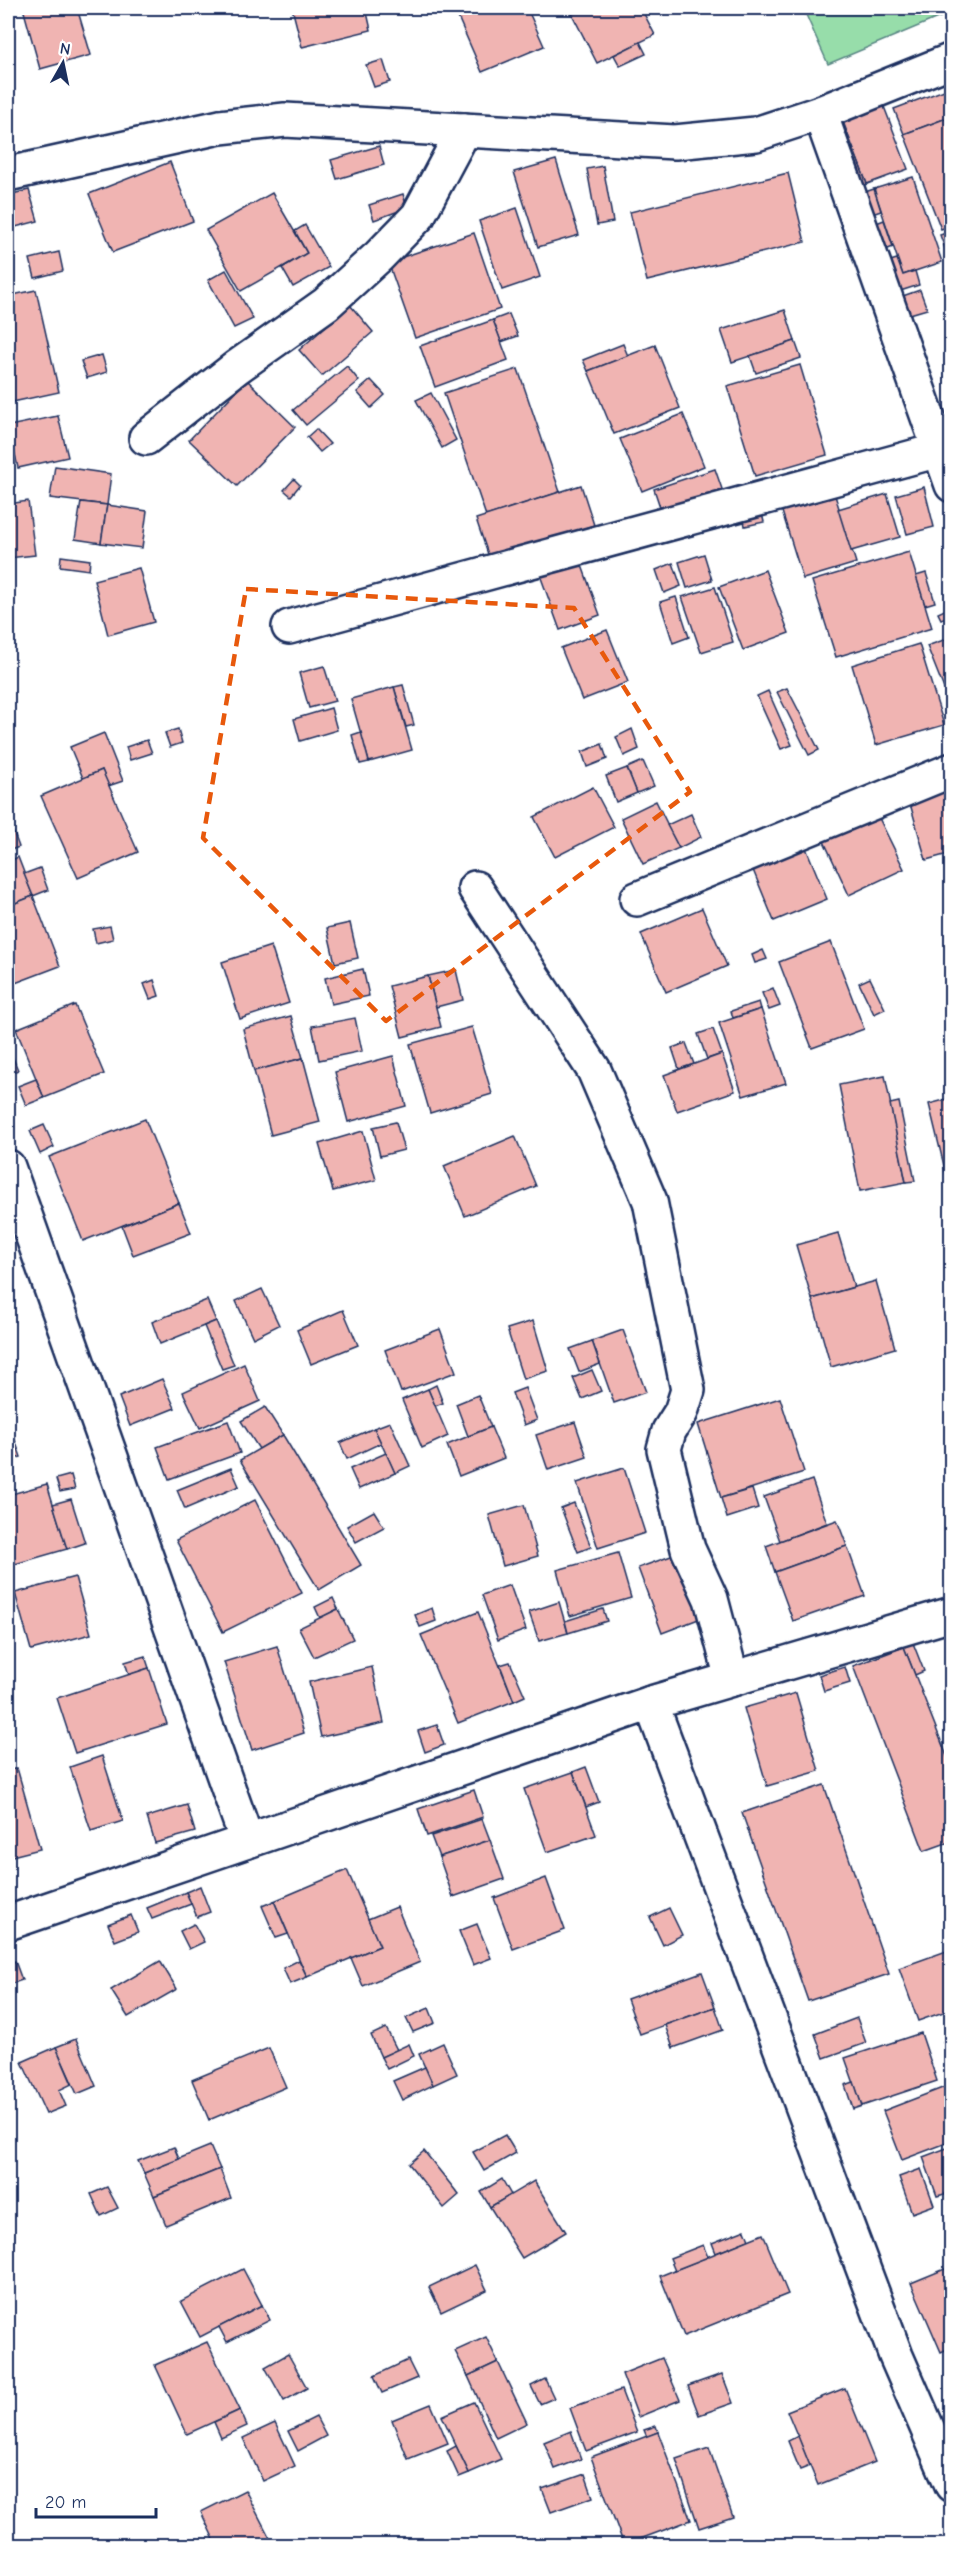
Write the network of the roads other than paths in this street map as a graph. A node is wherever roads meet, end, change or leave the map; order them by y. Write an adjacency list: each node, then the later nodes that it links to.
1 (951, 60): 2 (street)
2 (820, 113): 3 (street); 6 (street)
3 (464, 130): 4 (street); 5 (street)
4 (8, 174)
5 (146, 438)
6 (939, 450): 7 (street); 8 (street)
7 (951, 485)
8 (290, 627)
9 (951, 770): 11 (street)
10 (475, 888): 14 (street)
11 (637, 899)
12 (8, 1167): 16 (street)
13 (951, 1614): 14 (street)
14 (732, 1679): 15 (street)
15 (651, 1703): 16 (street); 18 (street)
16 (247, 1840): 17 (street)
17 (8, 1923)
18 (951, 2485)

